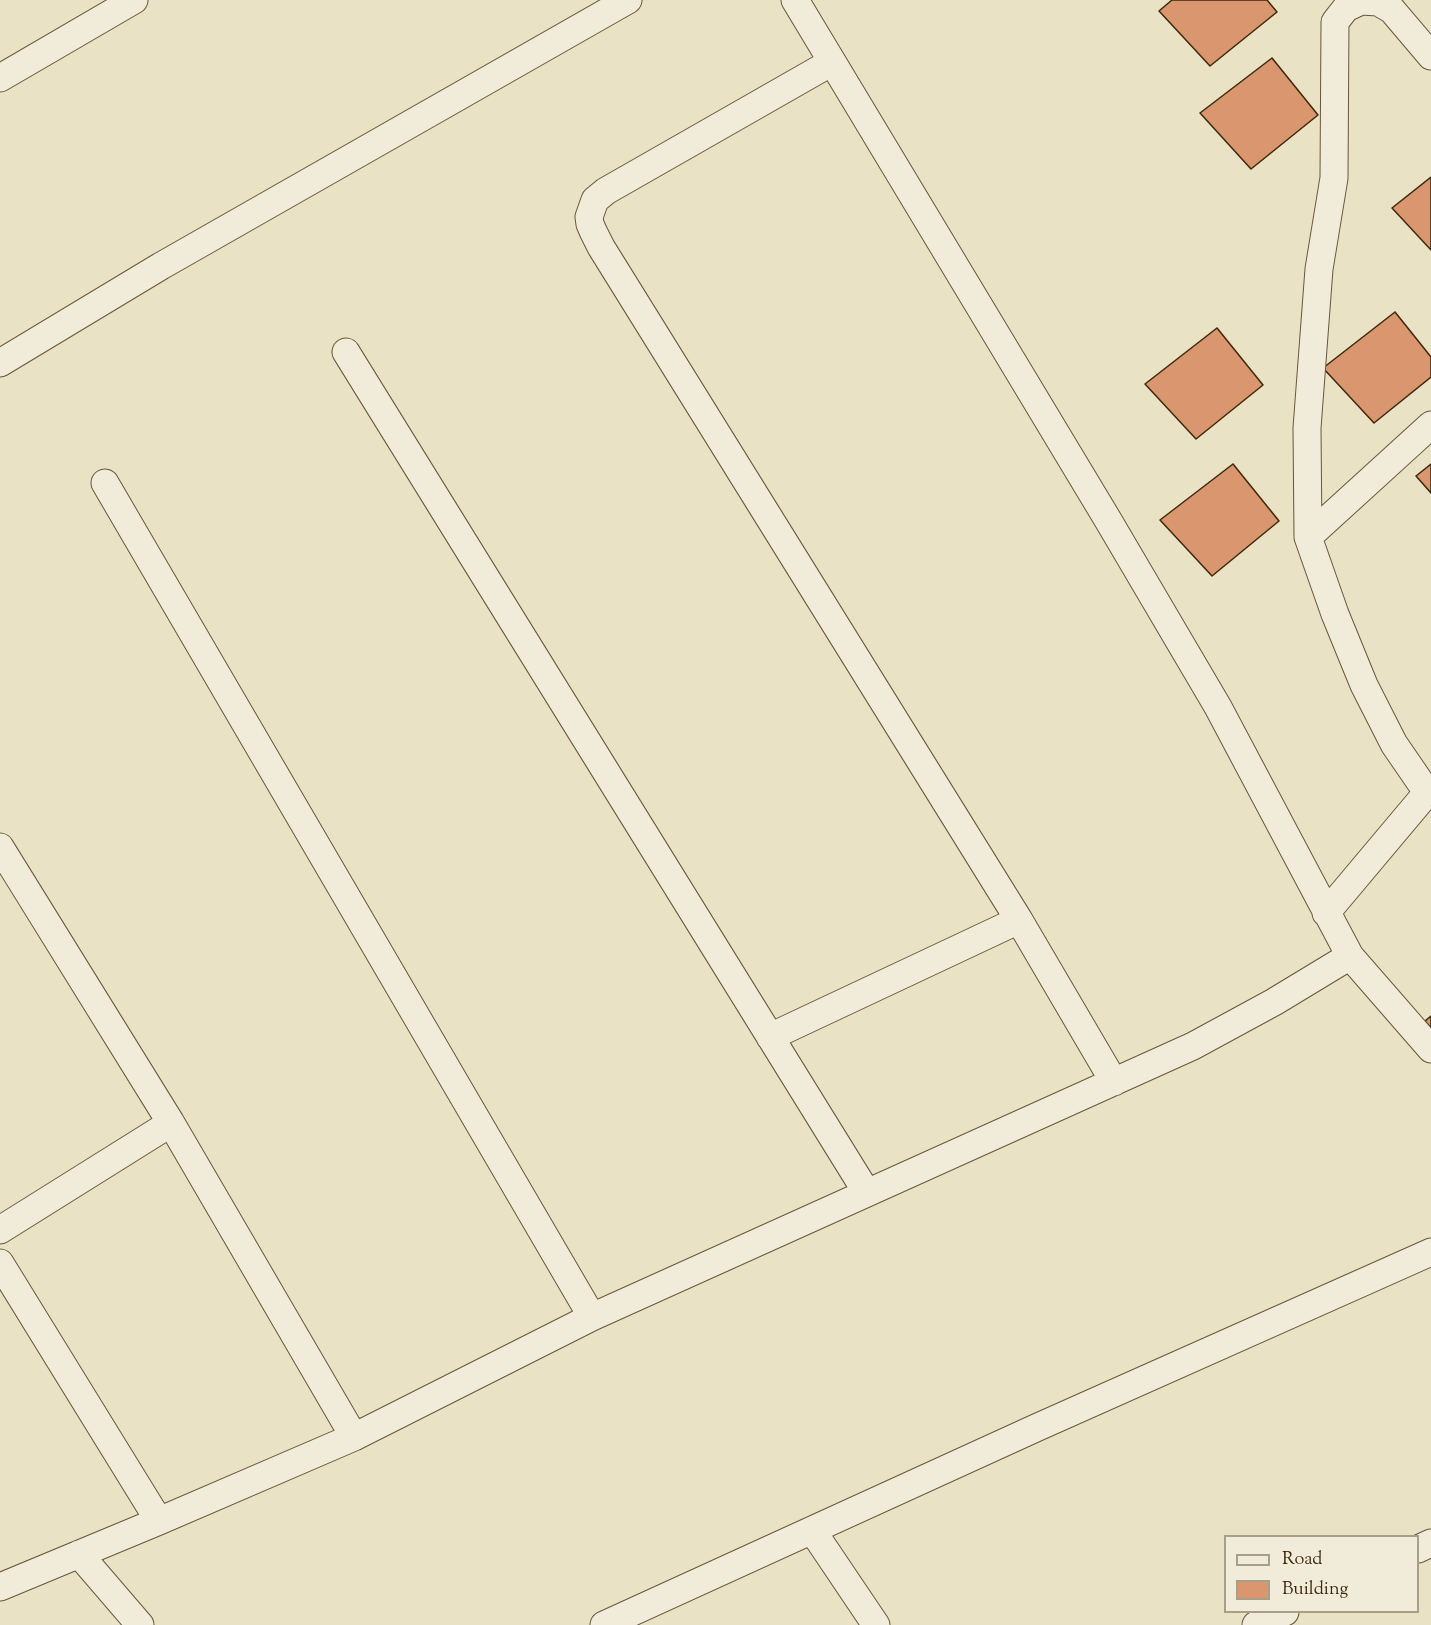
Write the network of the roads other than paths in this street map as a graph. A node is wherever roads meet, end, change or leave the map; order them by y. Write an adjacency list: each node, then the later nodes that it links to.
1 (134, 0): 6 (street)
2 (628, 0): 8 (street)
3 (795, 0): 5 (street)
4 (1431, 56): 11 (street)
5 (832, 62): 14 (street); 15 (street)
6 (0, 78)
7 (346, 352): 17 (street)
8 (0, 363)
9 (1431, 425): 11 (street)
10 (105, 483): 25 (street)
11 (1308, 537): 12 (street)
12 (1429, 790): 14 (street)
13 (0, 847): 20 (street)
14 (1326, 913): 16 (street)
15 (1019, 920): 17 (street); 19 (street)
16 (1350, 956): 18 (street); 19 (street)
17 (770, 1037): 21 (street)
18 (1431, 1049)
19 (1114, 1082): 21 (street)
20 (171, 1123): 22 (street); 26 (street)
21 (867, 1193): 25 (street)
22 (0, 1230)
23 (1431, 1252): 28 (street)
24 (0, 1263): 27 (street)
25 (592, 1317): 26 (street)
26 (354, 1437): 27 (street)
27 (159, 1521): 29 (street)
28 (812, 1530): 33 (street); 34 (street)
29 (79, 1554): 30 (street); 32 (street)
30 (0, 1587)
31 (1281, 1613): 35 (street)
32 (140, 1625)
33 (604, 1625)
34 (876, 1625)
35 (1256, 1625)

